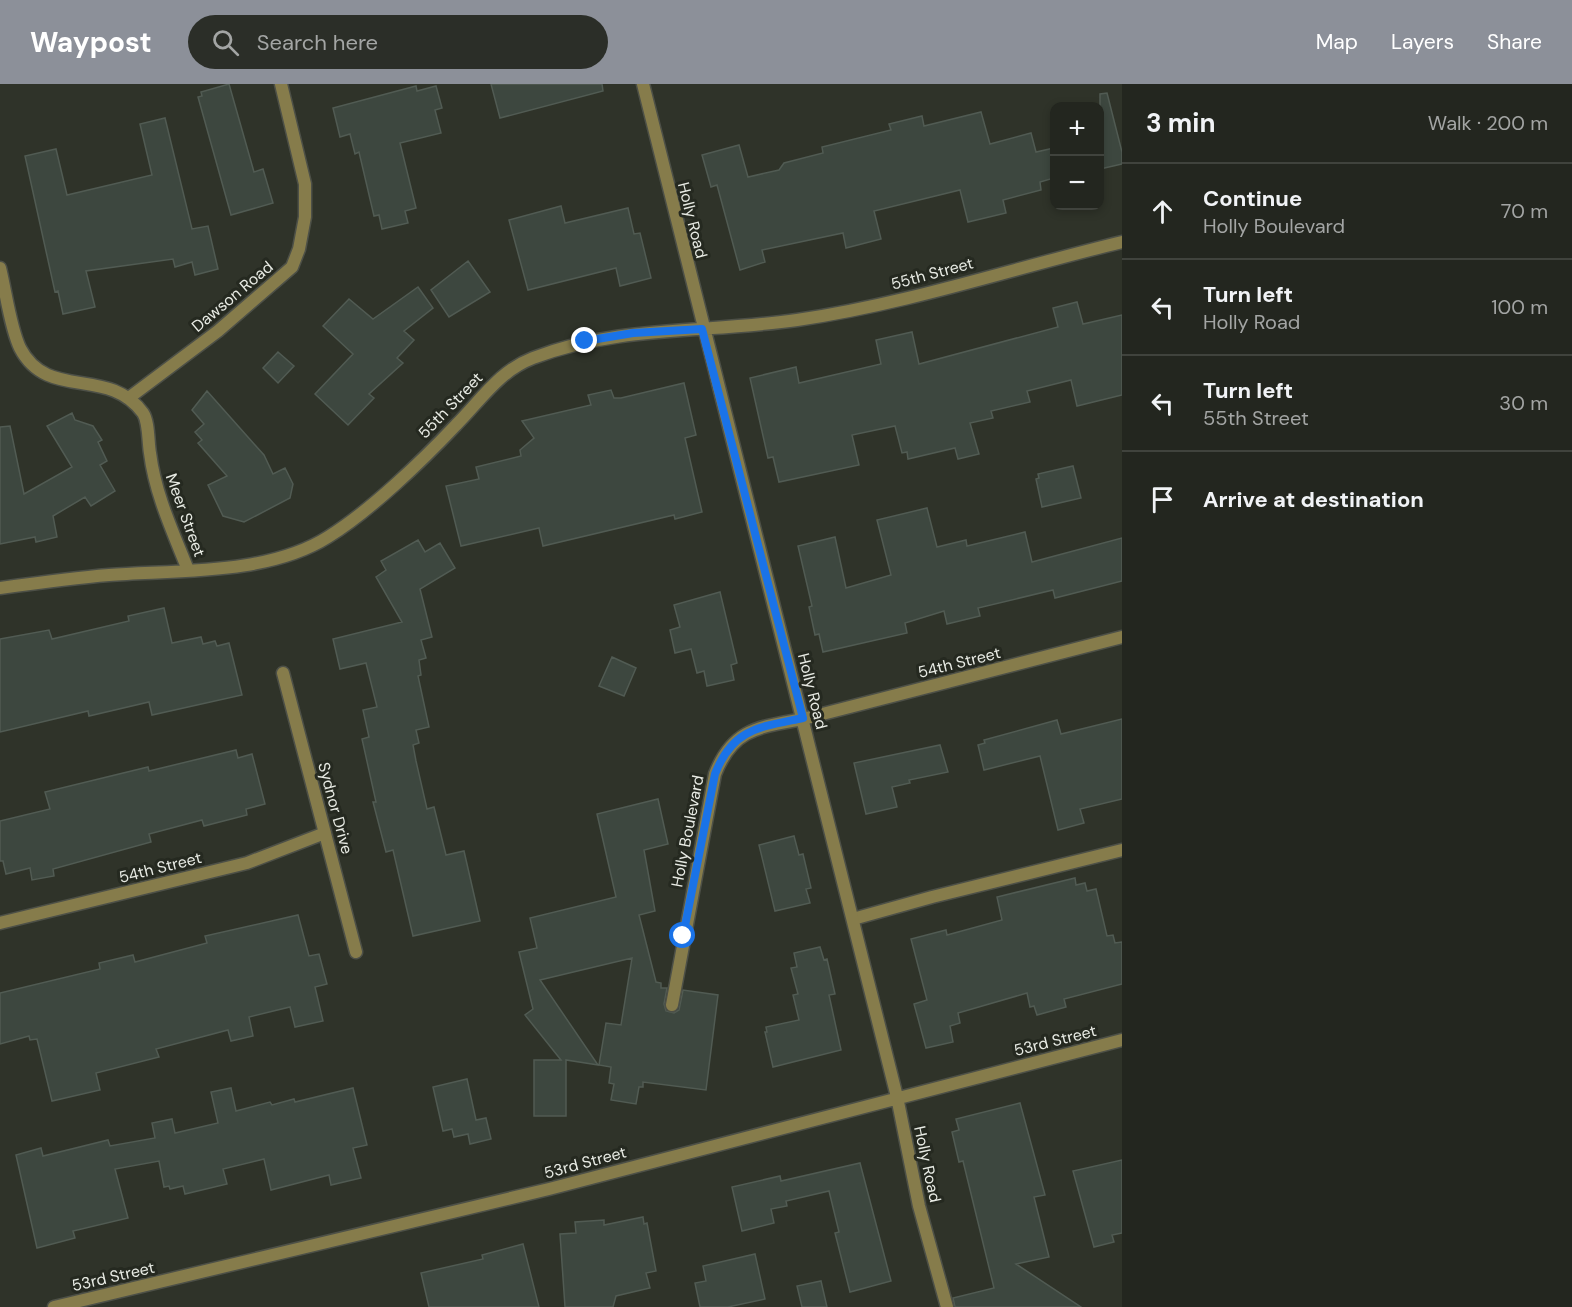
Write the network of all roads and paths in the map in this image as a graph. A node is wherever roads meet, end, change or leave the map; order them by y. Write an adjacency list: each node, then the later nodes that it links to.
1 (281, 84): 6 (street, Dawson Road)
2 (643, 84): 5 (street, Holly Road)
3 (1122, 242): 5 (street, 55th Street)
4 (0, 268): 6 (street)
5 (702, 329): 7 (street, 55th Street); 11 (street, Holly Road)
6 (130, 397): 7 (street, Meer Street)
7 (188, 570): 8 (street, 55th Street)
8 (0, 588)
9 (1122, 637): 11 (street, 54th Street)
10 (283, 673): 12 (street, Sydnor Drive)
11 (803, 718): 14 (street, Holly Road); 17 (street, Holly Boulevard)
12 (326, 833): 15 (street, 54th Street); 16 (street, Sydnor Drive)
13 (1122, 850): 14 (street)
14 (853, 919): 19 (street, Holly Road)
15 (0, 923)
16 (357, 952)
17 (672, 1005)
18 (1122, 1040): 19 (street, 53rd Street)
19 (897, 1097): 20 (street, 53rd Street); 21 (street, Holly Road)
20 (54, 1307)
21 (947, 1307)

